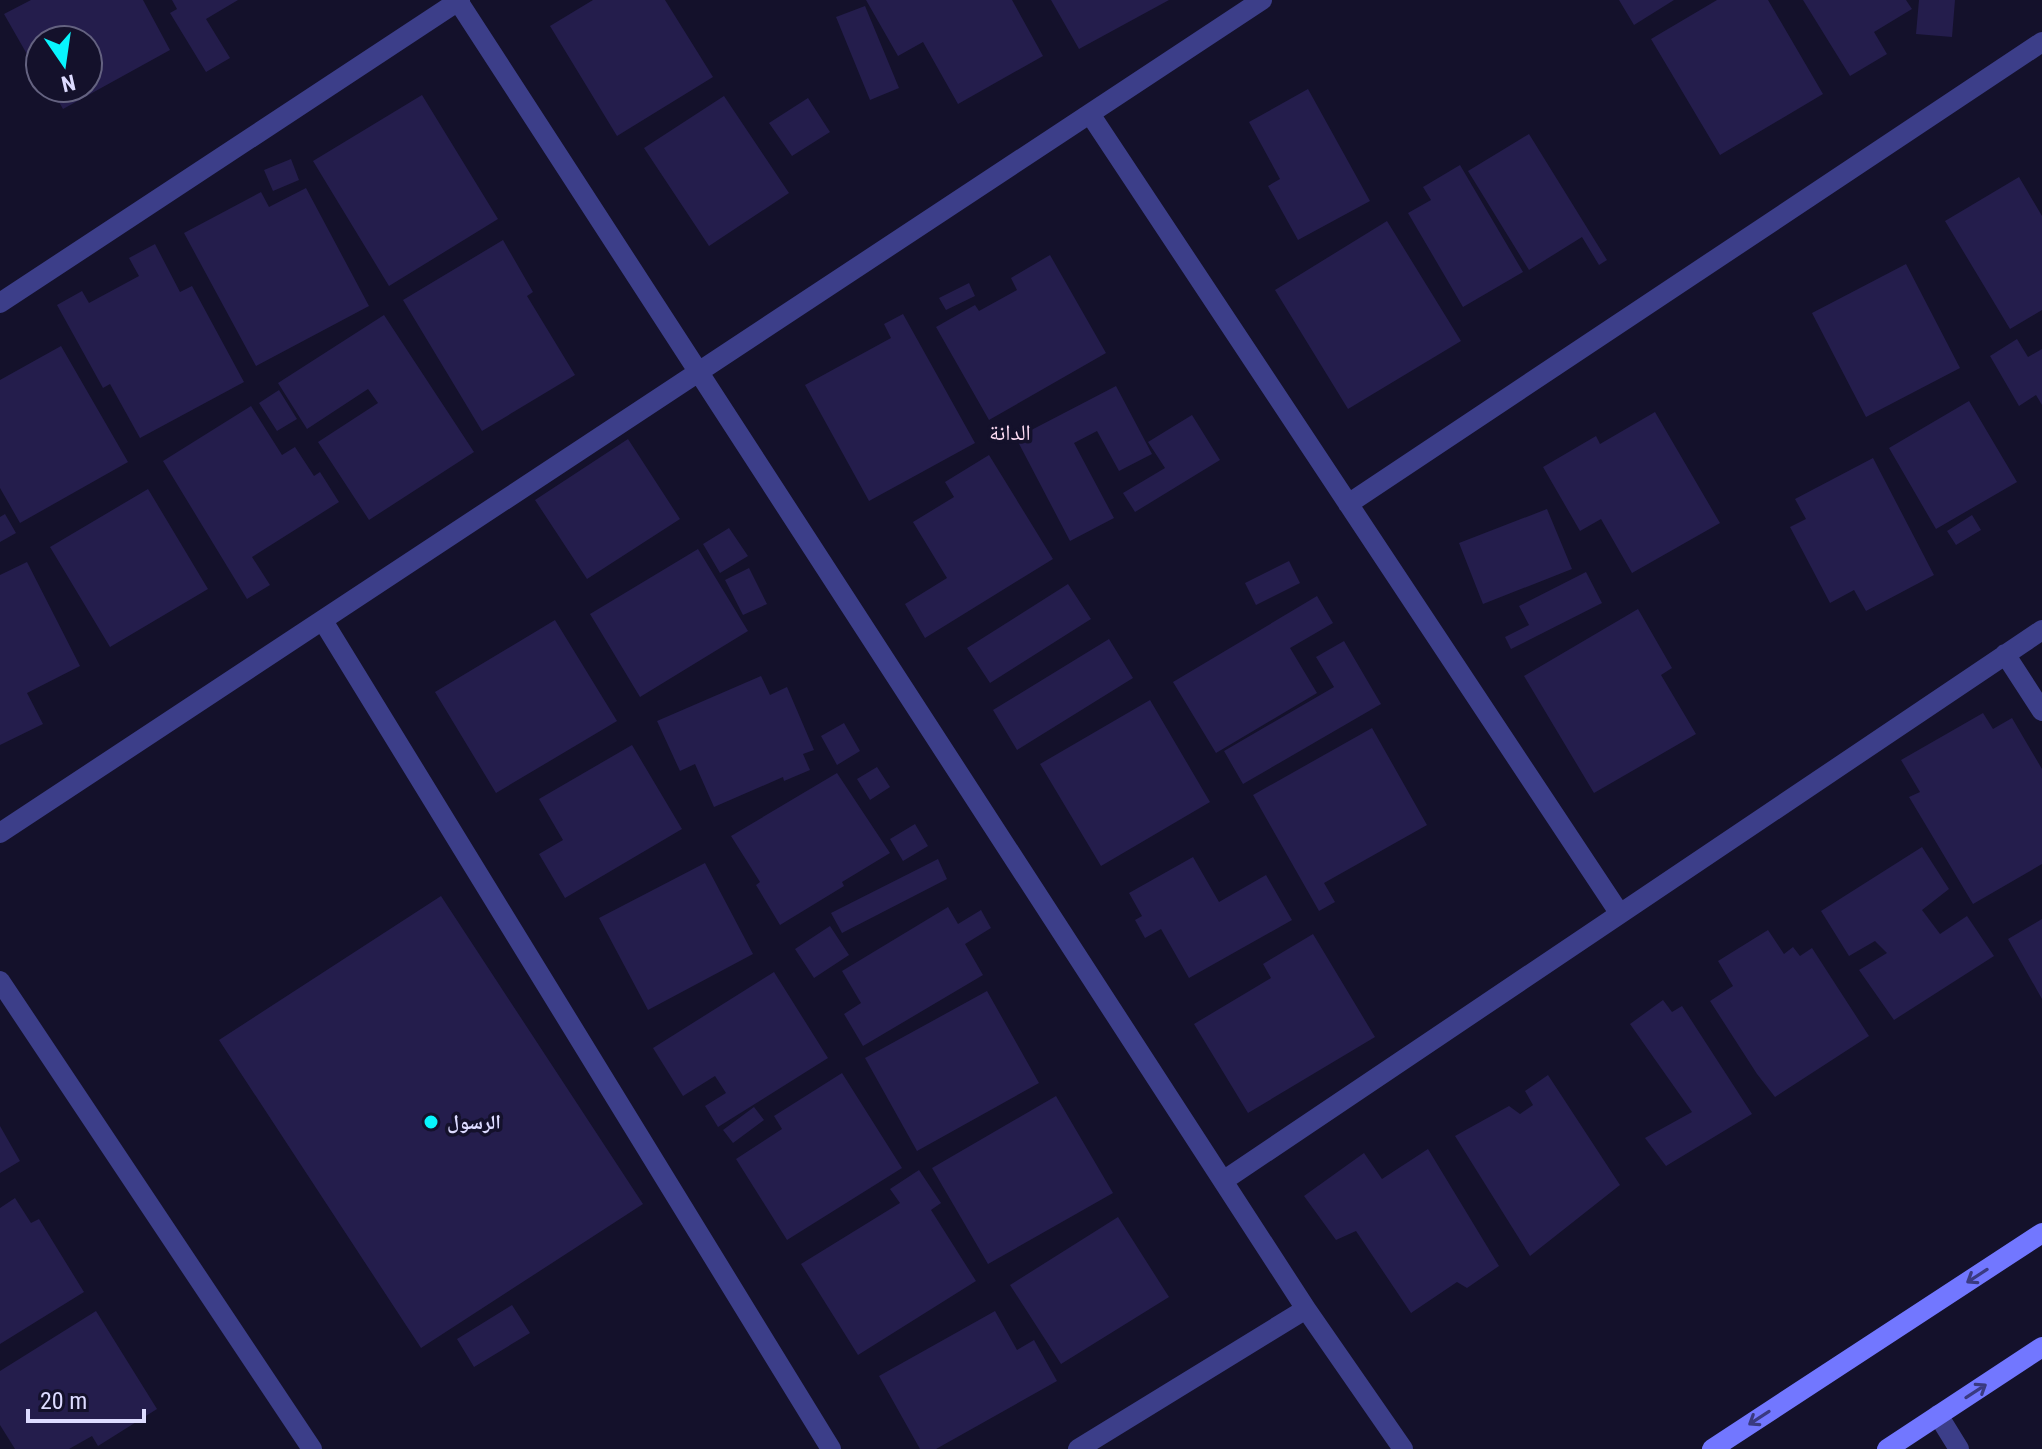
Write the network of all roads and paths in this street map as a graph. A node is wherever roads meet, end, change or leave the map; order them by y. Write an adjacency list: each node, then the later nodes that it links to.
1 (1262, 0): 4 (street)
2 (459, 1): 5 (street); 6 (street)
3 (2042, 42): 7 (street)
4 (1090, 114): 6 (street); 7 (street)
5 (0, 303)
6 (699, 373): 8 (street); 15 (street)
7 (1348, 504): 13 (street)
8 (323, 621): 12 (street); 21 (street)
9 (2042, 630): 10 (street)
10 (2005, 654): 11 (street); 13 (street)
11 (2042, 711)
12 (0, 833)
13 (1620, 914): 15 (street)
14 (0, 981): 20 (street)
15 (1223, 1181): 17 (street)
16 (2042, 1233): 24 (street, one-way to 24)
17 (1306, 1309): 22 (street); 23 (street)
18 (2042, 1347): 19 (street, one-way to 18)
19 (1938, 1415): 25 (street); 26 (street)
20 (312, 1449)
21 (831, 1449)
22 (1078, 1449)
23 (1403, 1449)
24 (1712, 1449)
25 (1887, 1449)
26 (1959, 1449)

